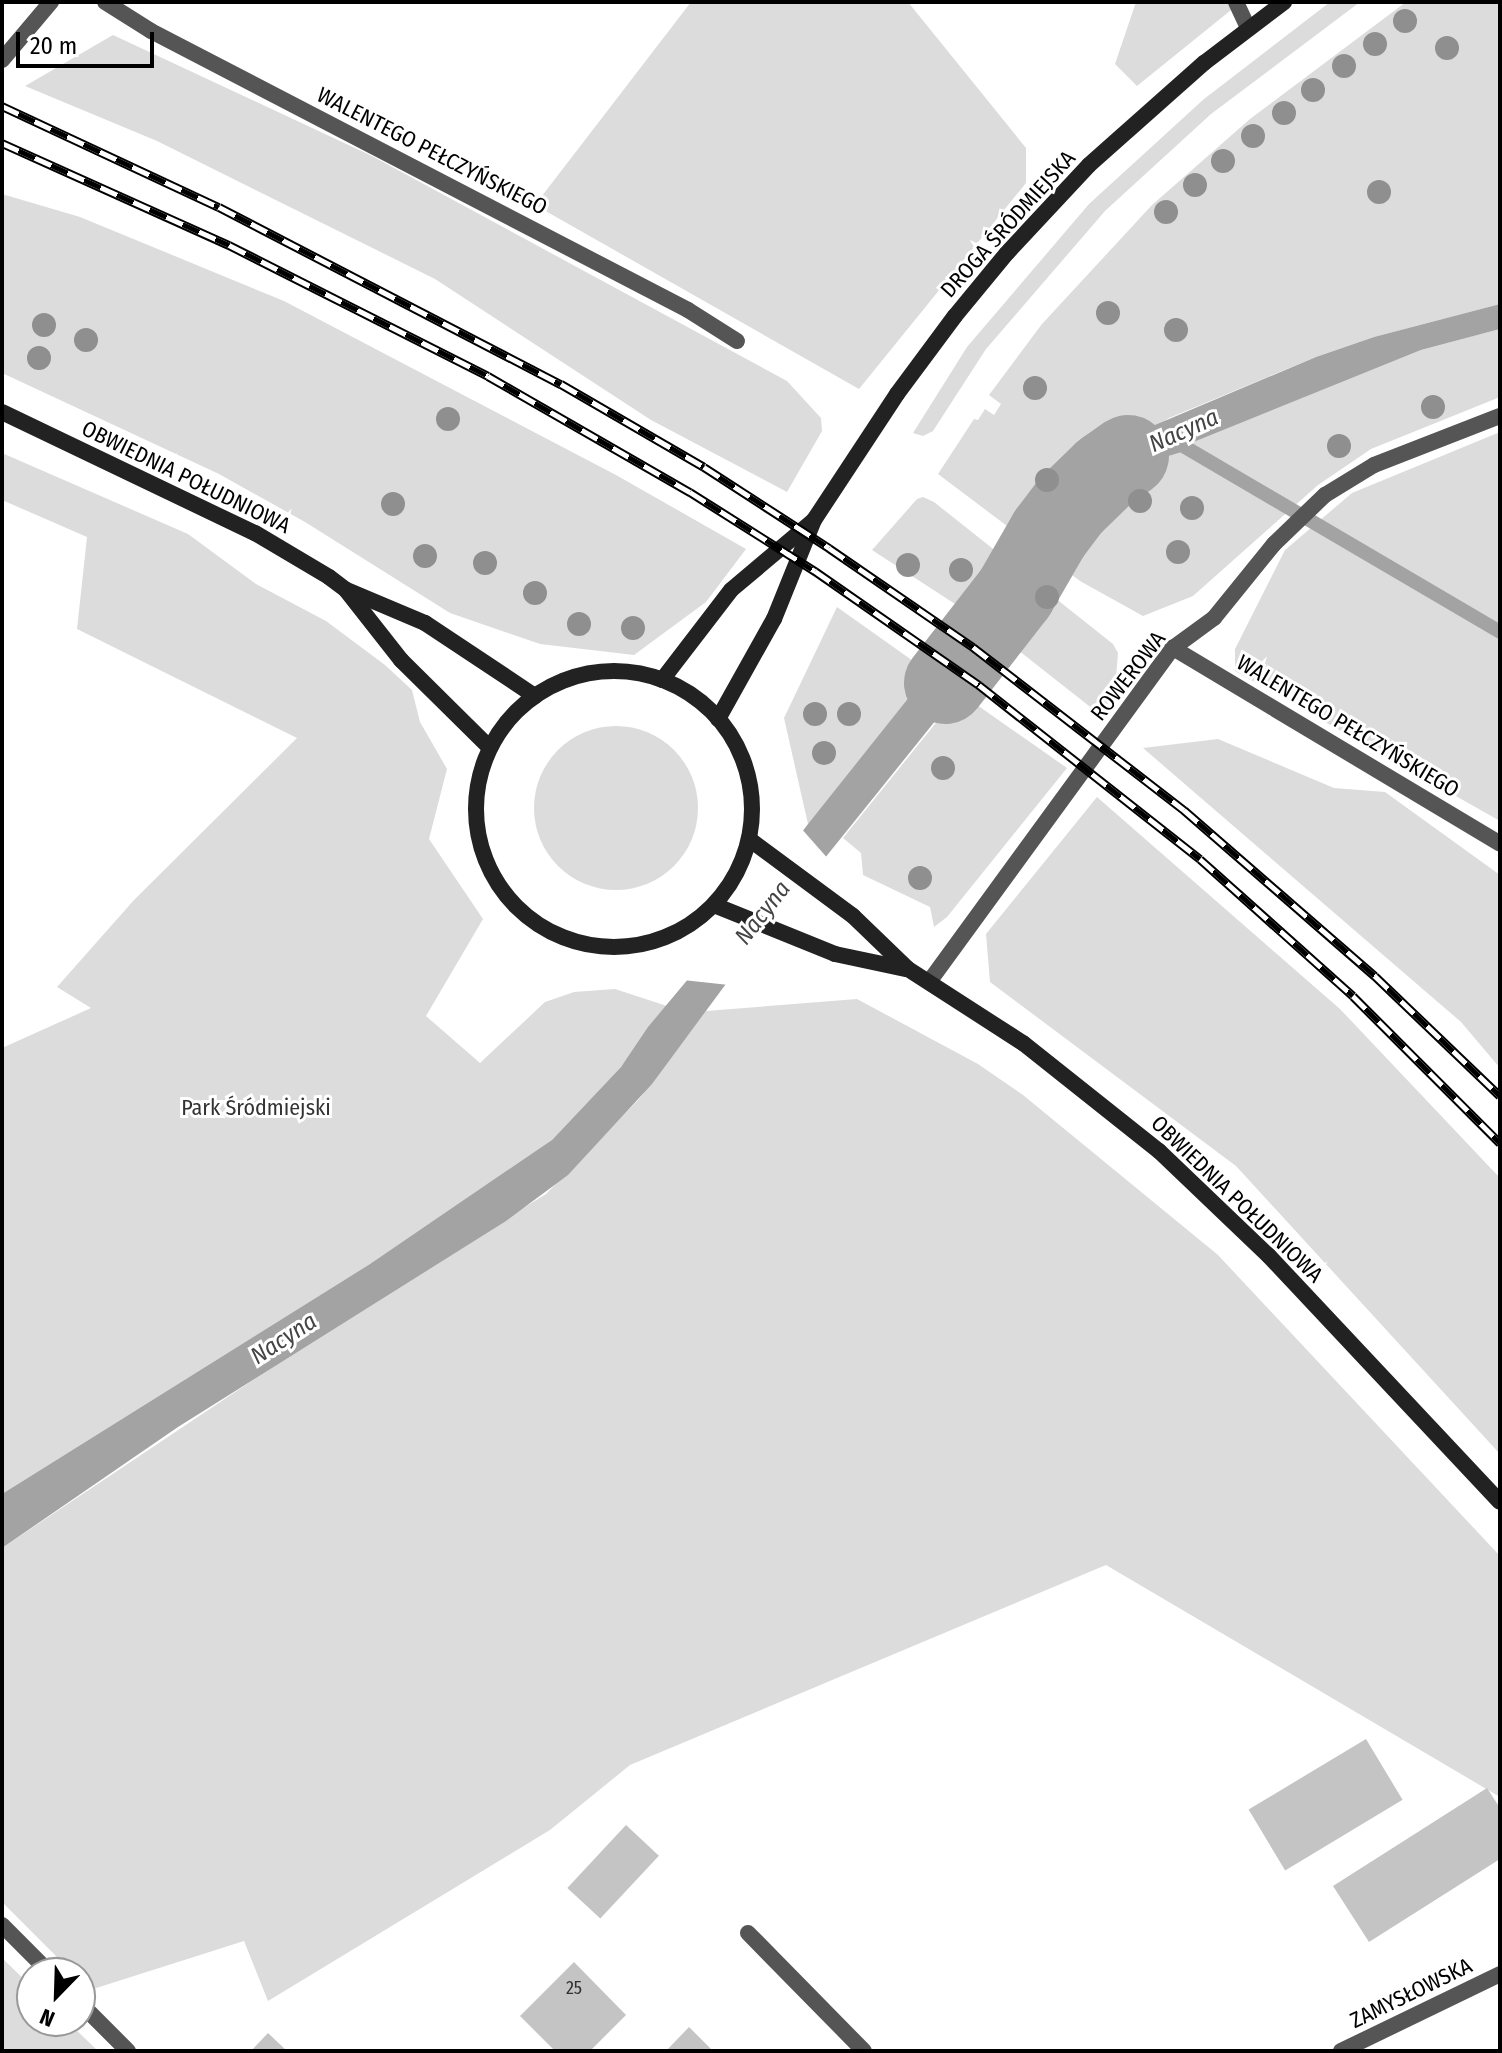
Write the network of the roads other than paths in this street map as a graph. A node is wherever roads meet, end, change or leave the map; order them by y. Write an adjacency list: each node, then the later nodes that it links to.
1 (51, 2): 6 (street)
2 (105, 2): 7 (street, WALENTEGO PEŁCZYŃSKIEGO)
3 (1236, 2): 5 (street)
4 (1284, 2): 5 (main road, DROGA ŚRÓDMIEJSKA)
5 (1248, 28): 10 (main road, DROGA ŚRÓDMIEJSKA)
6 (2, 60)
7 (737, 341)
8 (2, 412): 11 (main road, OBWIEDNIA POŁUDNIOWA)
9 (1500, 416): 12 (street, ROWEROWA)
10 (814, 520): 13 (main road, DROGA ŚRÓDMIEJSKA); 15 (main road, DROGA ŚRÓDMIEJSKA)
11 (346, 590): 14 (main road, OBWIEDNIA POŁUDNIOWA); 16 (main road, OBWIEDNIA POŁUDNIOWA)
12 (1173, 648): 18 (street, WALENTEGO PEŁCZYŃSKIEGO); 21 (street, ROWEROWA)
13 (662, 680): 14 (main road); 15 (main road)
14 (535, 696): 16 (main road)
15 (718, 719): 17 (main road)
16 (490, 748): 19 (main road)
17 (749, 839): 19 (main road); 20 (main road, OBWIEDNIA POŁUDNIOWA)
18 (1500, 844)
19 (714, 905): 20 (main road, OBWIEDNIA POŁUDNIOWA)
20 (908, 969): 21 (main road, OBWIEDNIA POŁUDNIOWA)
21 (929, 982): 22 (main road, OBWIEDNIA POŁUDNIOWA)
22 (1500, 1502)
23 (2, 1925): 25 (street)
24 (748, 1933): 29 (street)
25 (34, 1957)
26 (1500, 1974): 30 (street, ZAMYSŁOWSKA)
27 (96, 2019): 28 (street)
28 (128, 2051)
29 (864, 2051)
30 (1341, 2051)

